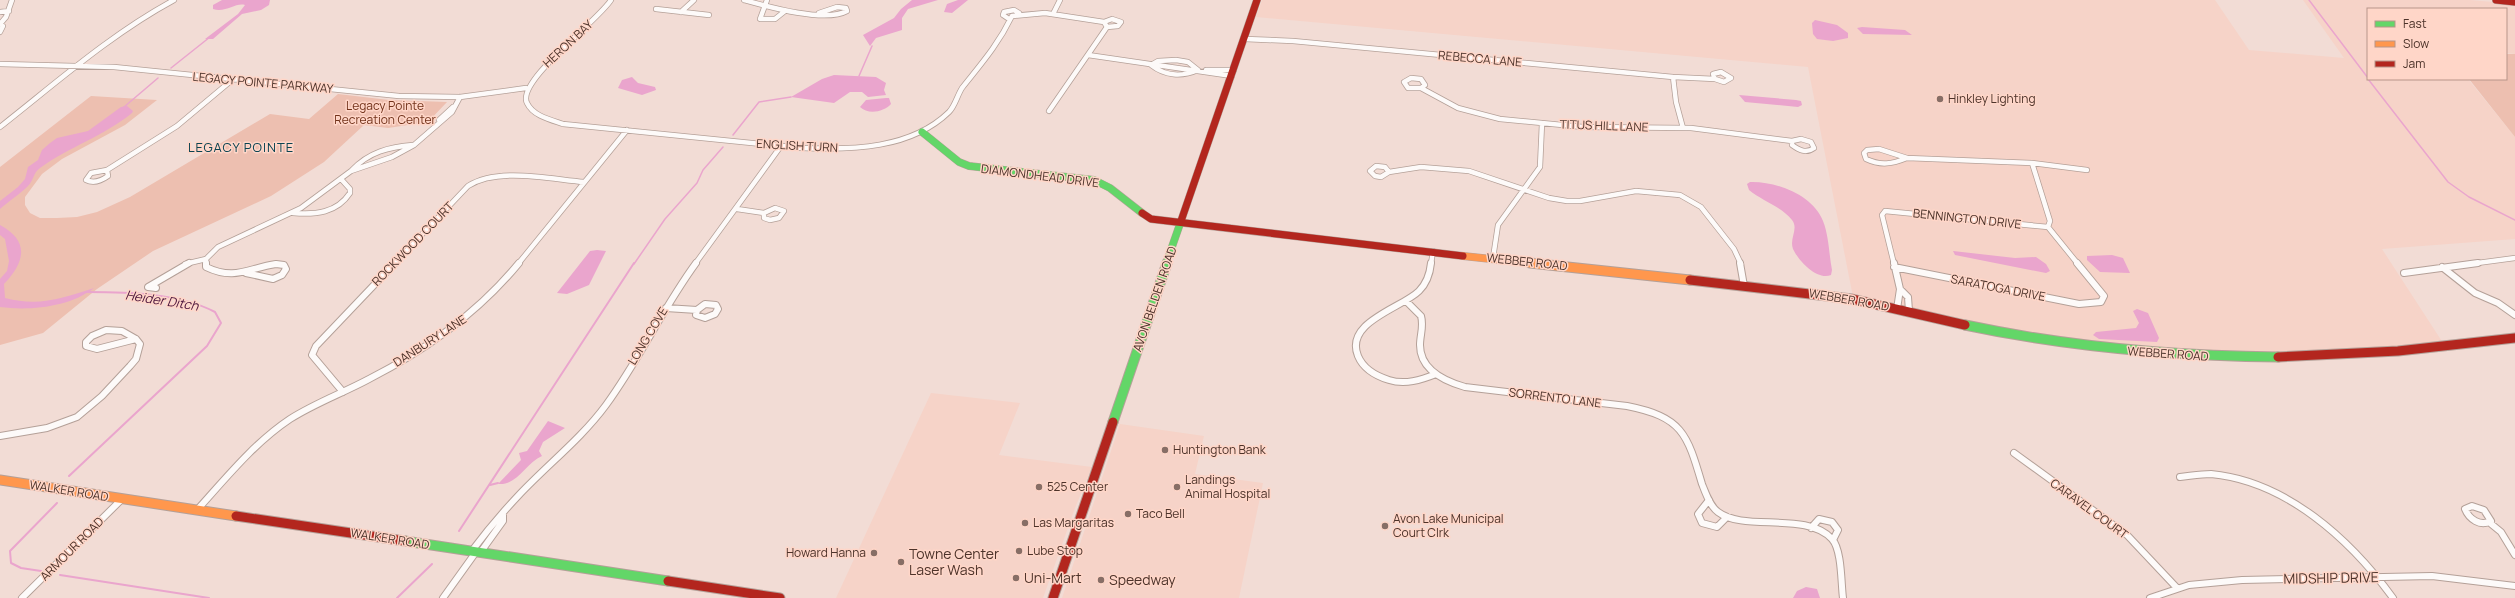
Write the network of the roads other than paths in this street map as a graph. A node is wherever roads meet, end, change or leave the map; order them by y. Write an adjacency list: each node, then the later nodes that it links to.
1 (12, 0): 13 (street)
2 (174, 0): 27 (street)
3 (611, 0): 34 (street, HERON BAY)
4 (694, 0): 16 (street)
5 (744, 0): 11 (street)
6 (766, 0): 11 (street)
7 (1060, 0): 19 (street)
8 (1257, 0): 24 (street, AVON BELDEN ROAD)
9 (2496, 0): 10 (street)
10 (2515, 2)
11 (764, 7): 14 (street); 14 (street)
12 (656, 9): 16 (street)
13 (9, 11): 15 (street); 22 (street)
14 (784, 11): 17 (street)
15 (0, 12)
16 (681, 12): 20 (street)
17 (819, 13): 17 (street)
18 (1019, 14): 19 (street); 21 (street); 21 (street, ENGLISH TURN)
19 (1052, 14): 25 (street)
20 (709, 15)
21 (1008, 19): 42 (street, ENGLISH TURN)
22 (0, 24): 23 (street)
23 (0, 32)
24 (1244, 39): 30 (street, AVON BELDEN ROAD); 31 (street, REBECCA LANE)
25 (1088, 55): 28 (street); 37 (street)
26 (0, 64): 27 (street, LEGACY POINTE PARKWAY)
27 (80, 65): 33 (street, LEGACY POINTE PARKWAY); 39 (street)
28 (1150, 65): 29 (street); 29 (street)
29 (1198, 70): 30 (street)
30 (1233, 73): 58 (street, AVON BELDEN ROAD)
31 (1673, 77): 32 (street, REBECCA LANE); 40 (street)
32 (1715, 79)
33 (232, 80): 36 (street, LEGACY POINTE PARKWAY); 48 (street)
34 (526, 88): 36 (street, LEGACY POINTE PARKWAY); 41 (street, ENGLISH TURN)
35 (1421, 88): 38 (street, TITUS HILL LANE)
36 (460, 97): 44 (street)
37 (1049, 111)
38 (1542, 123): 40 (street, TITUS HILL LANE); 54 (street)
39 (0, 127)
40 (1684, 128): 43 (street, TITUS HILL LANE)
41 (627, 130): 45 (street, ENGLISH TURN); 53 (street, DANBURY LANE)
42 (922, 132): 45 (street, ENGLISH TURN); 58 (street, DIAMONDHEAD DRIVE)
43 (1792, 141)
44 (414, 145): 50 (street); 50 (street)
45 (781, 146): 55 (street, LONG COVE)
46 (1907, 158): 46 (street); 47 (street)
47 (2032, 163): 49 (street); 59 (street)
48 (107, 170)
49 (2087, 170)
50 (351, 172): 52 (street)
51 (1389, 172): 54 (street)
52 (341, 178): 56 (street); 56 (street)
53 (584, 182): 80 (street, DANBURY LANE); 80 (street, ROCKWOOD COURT)
54 (1525, 190): 61 (street); 68 (street)
55 (737, 209): 57 (street); 72 (street, LONG COVE)
56 (293, 213): 63 (street)
57 (764, 213)
58 (1181, 223): 60 (street, WEBBER ROAD); 100 (street, AVON BELDEN ROAD)
59 (2048, 228): 64 (street, BENNINGTON DRIVE); 64 (street, SARATOGA DRIVE)
60 (1433, 252): 61 (street, WEBBER ROAD); 71 (street)
61 (1493, 258): 68 (street, WEBBER ROAD)
62 (2515, 258): 65 (street)
63 (206, 259): 66 (street); 69 (street)
64 (1894, 267): 70 (street)
65 (2442, 267): 67 (street); 76 (street)
66 (246, 273): 66 (street)
67 (2404, 273)
68 (1744, 286): 73 (street, WEBBER ROAD)
69 (156, 288)
70 (1900, 289): 73 (street); 75 (street)
71 (1406, 301): 79 (street, SORRENTO LANE); 79 (street)
72 (666, 308): 74 (street); 92 (street, LONG COVE)
73 (1897, 309): 75 (street, WEBBER ROAD)
74 (697, 310)
75 (1909, 311): 78 (street, WEBBER ROAD)
76 (2515, 315)
77 (137, 338): 77 (street); 81 (street)
78 (2515, 338)
79 (1436, 374): 86 (street, SORRENTO LANE)
80 (343, 392): 87 (street, DANBURY LANE)
81 (0, 436)
82 (2014, 453): 96 (street, CARAVEL COURT)
83 (2180, 477): 94 (street)
84 (0, 480): 85 (street, WALKER ROAD)
85 (122, 499): 87 (street, WALKER ROAD); 97 (street, ARMOUR ROAD)
86 (1708, 500): 88 (street, SORRENTO LANE); 88 (street)
87 (197, 510): 92 (street, WALKER ROAD)
88 (1727, 517): 90 (street, SORRENTO LANE)
89 (2490, 523): 93 (street)
90 (1811, 528): 91 (street, SORRENTO LANE); 91 (street)
91 (1833, 540): 101 (street)
92 (475, 552): 98 (street, LONG COVE); 99 (street, WALKER ROAD)
93 (2515, 555)
94 (2379, 577): 95 (street, MIDSHIP DRIVE); 96 (street, MIDSHIP DRIVE); 103 (street)
95 (2515, 586)
96 (2177, 588): 102 (street, MIDSHIP DRIVE)
97 (22, 598)
98 (443, 598)
99 (780, 598)
100 (1053, 598)
101 (1843, 598)
102 (2150, 598)
103 (2393, 598)

